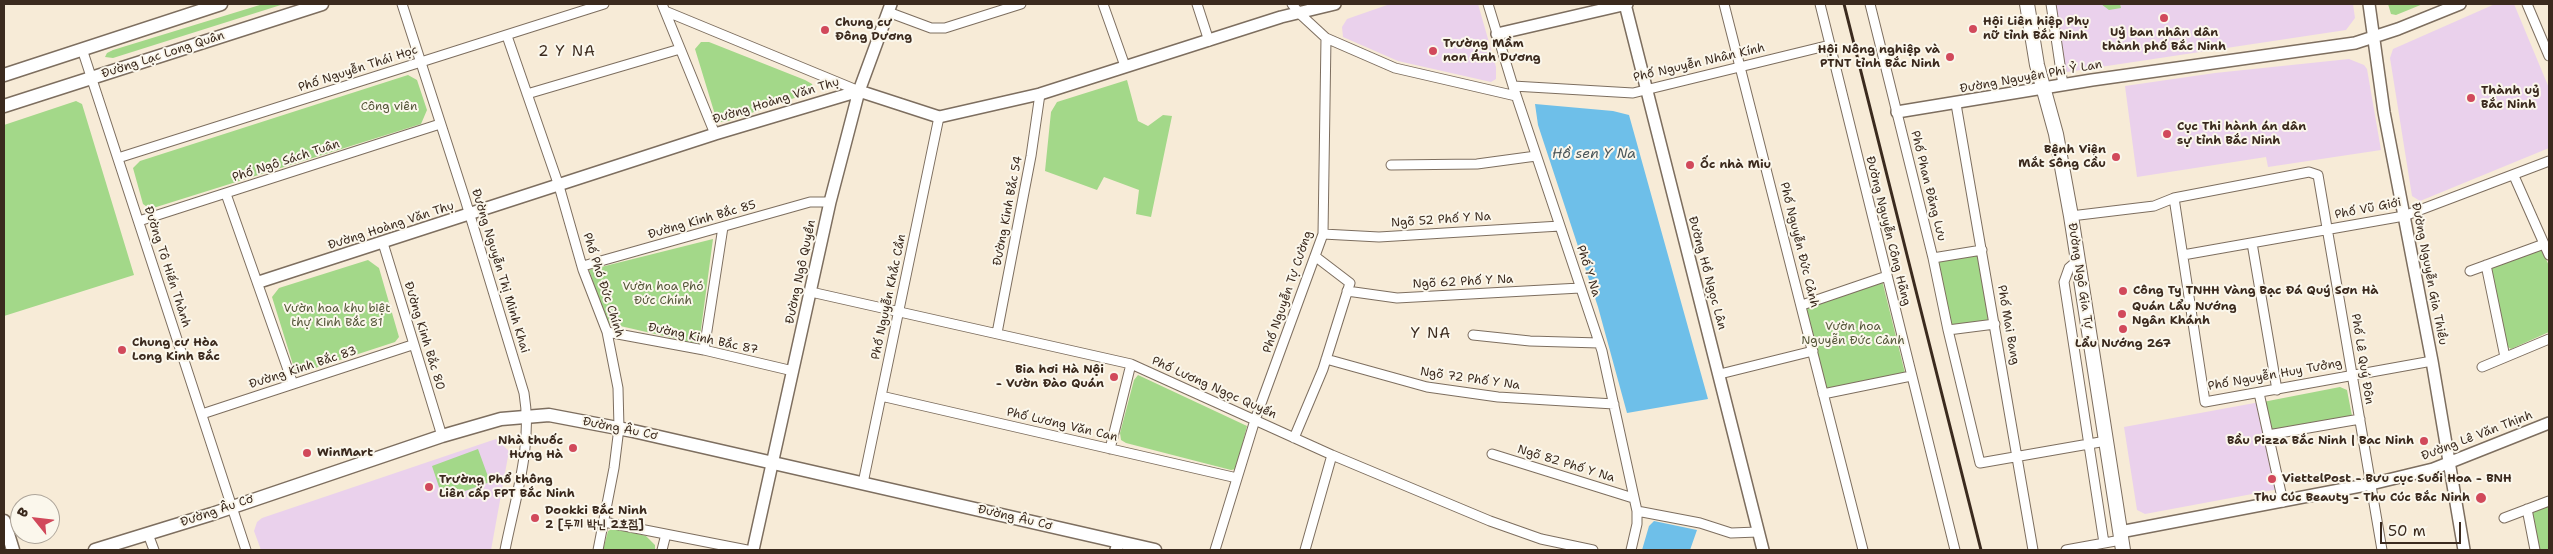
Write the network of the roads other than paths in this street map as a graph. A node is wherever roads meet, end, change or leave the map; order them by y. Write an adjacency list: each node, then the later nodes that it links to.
1 (221, 4): 30 (main road)
2 (322, 4): 37 (main road, Đường Lạc Long Quân)
3 (402, 4): 33 (street, Đường Nguyễn Thị Minh Khai)
4 (604, 4): 25 (street, Phố Nguyễn Thái Học)
5 (1020, 4): 21 (street)
6 (1103, 4): 34 (street)
7 (1198, 4): 28 (street)
8 (1292, 4): 23 (street)
9 (1335, 4): 23 (street)
10 (1488, 4): 24 (street, Phố Y Na)
11 (1626, 4): 24 (street); 41 (street, Đường Hồ Ngọc Lân)
12 (1724, 4): 35 (street, Phố Nguyễn Đức Cảnh)
13 (1820, 4): 29 (street, Đường Nguyễn Công Hãng)
14 (1870, 4): 48 (street, Phố Phan Đăng Lưu)
15 (2027, 4): 40 (main road, Đường Ngô Gia Tự)
16 (2051, 4): 38 (street)
17 (2369, 4): 26 (street, Đường Nguyễn Gia Thiều)
18 (2460, 4): 26 (street, Đường Nguyên Phi Ỷ Lan)
19 (2527, 4): 32 (street)
20 (664, 7): 31 (street); 42 (street)
21 (1001, 7): 22 (street)
22 (890, 8): 42 (street, Đường Ngô Quyền)
23 (1300, 14): 27 (street); 28 (street)
24 (1497, 34): 39 (street, Phố Y Na)
25 (507, 36): 33 (street, Phố Nguyễn Thái Học); 43 (street, Phố Phó Đức Chính)
26 (2375, 37): 38 (street, Đường Nguyên Phi Ỷ Lan); 63 (street, Đường Nguyễn Gia Thiều)
27 (1326, 38): 45 (street); 68 (street, Phố Nguyễn Tự Cường)
28 (1209, 40): 34 (street)
29 (1830, 45): 35 (street, Phố Nguyễn Nhân Kính); 81 (street, Đường Nguyễn Công Hãng)
30 (82, 49): 36 (main road); 37 (street, Đường Tô Hiến Thành)
31 (680, 49): 43 (street); 51 (street)
32 (2549, 56)
33 (421, 62): 50 (street, Đường Nguyễn Thị Minh Khai); 53 (street, Phố Nguyễn Thái Học)
34 (1125, 66): 44 (street)
35 (1740, 67): 41 (street, Phố Nguyễn Nhân Kính); 86 (street, Phố Nguyễn Đức Cảnh)
36 (4, 75)
37 (92, 78): 47 (main road, Đường Lạc Long Quân); 53 (street, Đường Tô Hiến Thành)
38 (2063, 84): 40 (street, Đường Nguyên Phi Ỷ Lan)
39 (1513, 86): 41 (street, Phố Nguyễn Nhân Kính); 45 (street, Phố Y Na)
40 (2043, 88): 46 (street, Đường Nguyên Phi Ỷ Lan); 62 (main road, Đường Ngô Gia Tự)
41 (1645, 89): 104 (street, Đường Hồ Ngọc Lân)
42 (859, 91): 49 (street, Đường Hoàng Văn Thụ); 51 (street, Đường Hoàng Văn Thụ); 60 (street, Đường Ngô Quyền)
43 (527, 94): 57 (street, Phố Phó Đức Chính)
44 (1040, 94): 49 (street); 91 (street, Đường Kinh Bắc 54)
45 (1516, 96): 52 (street, Phố Y Na)
46 (1956, 104): 48 (street, Đường Nguyên Phi Ỷ Lan); 72 (street, Phố Mai Bang)
47 (4, 106)
48 (1898, 112): 76 (street, Phố Phan Đăng Lưu)
49 (940, 117): 87 (street, Phố Nguyễn Khắc Cần)
50 (440, 124): 58 (street, Phố Ngô Sách Tuân); 61 (street, Đường Nguyễn Thị Minh Khai)
51 (715, 134): 57 (street, Đường Hoàng Văn Thụ)
52 (1536, 156): 55 (street); 65 (street, Phố Y Na)
53 (118, 158): 64 (street, Đường Tô Hiến Thành)
54 (2549, 161): 56 (street, Phố Vũ Giới)
55 (1392, 164)
56 (2514, 176): 63 (street, Phố Vũ Giới); 71 (street)
57 (559, 186): 61 (street, Đường Hoàng Văn Thụ); 79 (street, Phố Phó Đức Chính)
58 (226, 194): 64 (street, Phố Ngô Sách Tuân); 82 (street)
59 (2174, 198): 62 (street); 67 (street, Phố Lê Quý Đôn); 73 (street, Phố Nguyễn Huy Tưởng)
60 (830, 202): 66 (street, Đường Kinh Bắc 85); 85 (street, Đường Ngô Quyền)
61 (470, 214): 69 (street, Đường Hoàng Văn Thụ); 114 (street, Đường Nguyễn Thị Minh Khai)
62 (2071, 216): 77 (main road, Đường Ngô Gia Tự)
63 (2404, 216): 67 (street, Phố Vũ Giới); 100 (street, Đường Nguyễn Gia Thiều)
64 (139, 221): 113 (street, Đường Tô Hiến Thành)
65 (1560, 226): 68 (street, Ngõ 52 Phố Y Na); 83 (street, Phố Y Na)
66 (723, 227): 79 (street, Đường Kinh Bắc 85); 96 (street)
67 (2328, 230): 70 (street, Phố Vũ Giới); 105 (street, Phố Lê Quý Đôn)
68 (1323, 234): 75 (street, Phố Nguyễn Tự Cường)
69 (383, 243): 82 (street, Đường Hoàng Văn Thụ); 95 (street, Đường Kinh Bắc 80)
70 (2252, 243): 73 (street, Phố Vũ Giới); 108 (street)
71 (2544, 244): 74 (street); 78 (street)
72 (1982, 250): 76 (street); 88 (street, Phố Mai Bang)
73 (2183, 255): 109 (street, Phố Nguyễn Huy Tưởng)
74 (2549, 255)
75 (1316, 257): 84 (street); 116 (street, Phố Nguyễn Tự Cường)
76 (1932, 258): 89 (street, Phố Phan Đăng Lưu)
77 (2077, 261): 122 (main road, Đường Ngô Gia Tự); 123 (street)
78 (2486, 265): 80 (street); 98 (street)
79 (582, 266): 90 (street, Phố Phó Đức Chính)
80 (2470, 270)
81 (1886, 276): 86 (street); 106 (street, Đường Nguyễn Công Hãng)
82 (259, 282): 107 (street)
83 (1580, 288): 84 (street, Ngõ 62 Phố Y Na); 94 (street, Phố Y Na)
84 (1347, 291): 99 (street)
85 (811, 292): 87 (street, Phố Lương Ngọc Quyến); 103 (street, Đường Ngô Quyền)
86 (1802, 305): 97 (street, Phố Nguyễn Đức Cảnh)
87 (899, 312): 91 (street, Phố Lương Ngọc Quyến); 111 (street, Phố Nguyễn Khắc Cần)
88 (1995, 324): 89 (street); 127 (street, Phố Mai Bang)
89 (1948, 330): 127 (street, Phố Phan Đăng Lưu)
90 (607, 332): 96 (street, Đường Kinh Bắc 87); 118 (street, Phố Phó Đức Chính)
91 (997, 333): 101 (street, Phố Lương Ngọc Quyến)
92 (1473, 335): 94 (street)
93 (2549, 338): 98 (street)
94 (1599, 343): 112 (street, Phố Y Na)
95 (412, 345): 107 (street, Đường Kinh Bắc 83); 119 (street, Đường Kinh Bắc 80)
96 (704, 350): 103 (street, Đường Kinh Bắc 87)
97 (1813, 351): 104 (street); 110 (street, Phố Nguyễn Đức Cảnh)
98 (2505, 357): 102 (street)
99 (1326, 359): 112 (street, Ngõ 72 Phố Y Na); 121 (street)
100 (2432, 362): 105 (street, Phố Nguyễn Huy Tưởng); 129 (street, Đường Nguyễn Gia Thiều)
101 (1131, 364): 116 (street, Phố Lương Ngọc Quyến); 124 (street)
102 (2482, 368)
103 (793, 371): 128 (street, Đường Ngô Quyền)
104 (1720, 374): 142 (street, Đường Hồ Ngọc Lân)
105 (2352, 375): 108 (street, Phố Nguyễn Huy Tưởng); 115 (street, Phố Lê Quý Đôn)
106 (1911, 376): 110 (street); 165 (street, Đường Nguyễn Công Hãng)
107 (293, 384): 113 (street, Đường Kinh Bắc 83)
108 (2277, 390): 109 (street, Phố Nguyễn Huy Tưởng)
109 (2259, 393): 120 (street)
110 (1823, 394): 164 (street, Phố Nguyễn Đức Cảnh)
111 (881, 396): 124 (street, Phố Lương Văn Can); 131 (street, Phố Nguyễn Khắc Cần)
112 (1614, 404): 133 (street, Phố Y Na)
113 (202, 414): 136 (street, Đường Tô Hiến Thành)
114 (528, 415): 118 (main road, Đường Âu Cơ); 119 (main road, Đường Âu Cơ); 153 (street, Đường Nguyễn Thị Minh Khai)
115 (2360, 418): 120 (street); 132 (street, Phố Lê Quý Đôn)
116 (1255, 420): 121 (street, Phố Lương Ngọc Quyến); 130 (street, Phố Nguyễn Tự Cường)
117 (2548, 425): 129 (street, Đường Lê Văn Thịnh)
118 (620, 428): 128 (main road, Đường Âu Cơ); 141 (street, Phố Phó Đức Chính)
119 (442, 436): 136 (main road, Đường Âu Cơ)
120 (2268, 436): 135 (street)
121 (1294, 438): 126 (street, Phố Lương Ngọc Quyến)
122 (2106, 441): 123 (street); 145 (main road, Đường Ngô Gia Tự)
123 (2090, 444): 127 (street); 146 (street)
124 (1110, 449): 130 (street, Phố Lương Văn Can)
125 (1492, 454): 133 (street, Ngõ 82 Phố Y Na)
126 (1332, 455): 160 (street); 161 (street, Phố Lương Ngọc Quyến)
127 (2019, 456): 166 (street, Phố Mai Bang)
128 (772, 463): 131 (main road, Đường Âu Cơ); 157 (street, Đường Ngô Quyền)
129 (2450, 463): 132 (street, Đường Lê Văn Thịnh); 169 (street, Đường Nguyễn Gia Thiều)
130 (1237, 478): 159 (street, Phố Nguyễn Tự Cường)
131 (863, 483): 148 (main road, Đường Âu Cơ)
132 (2371, 484): 135 (street, Đường Lê Văn Thịnh); 168 (street, Phố Lê Quý Đôn)
133 (1633, 498): 138 (street, Phố Y Na)
134 (2549, 500): 137 (street)
135 (2282, 502): 145 (street, Đường Lê Văn Thịnh)
136 (231, 507): 143 (main road, Đường Âu Cơ); 152 (street, Đường Tô Hiến Thành)
137 (2527, 510): 139 (street); 170 (street)
138 (1637, 511): 142 (street); 162 (street, Phố Y Na)
139 (2504, 518)
140 (4, 521): 149 (main road)
141 (604, 522): 144 (street); 154 (street, Phố Phó Đức Chính)
142 (1758, 532): 163 (street, Đường Hồ Ngọc Lân)
143 (148, 534): 147 (main road, Đường Âu Cơ); 151 (street)
144 (666, 534): 155 (street); 156 (street)
145 (2121, 541): 146 (street)
146 (2104, 543): 167 (street)
147 (119, 547): 150 (main road, Đường Âu Cơ)
148 (1117, 547): 158 (main road, Đường Âu Cơ)
149 (13, 550)
150 (94, 550)
151 (154, 550)
152 (246, 550)
153 (504, 550)
154 (598, 550)
155 (662, 550)
156 (747, 550)
157 (753, 550)
158 (1155, 550)
159 (1215, 550)
160 (1305, 550)
161 (1590, 550)
162 (1631, 550)
163 (1763, 550)
164 (1862, 550)
165 (1955, 550)
166 (2034, 550)
167 (2066, 550)
168 (2382, 550)
169 (2464, 550)
170 (2535, 550)

